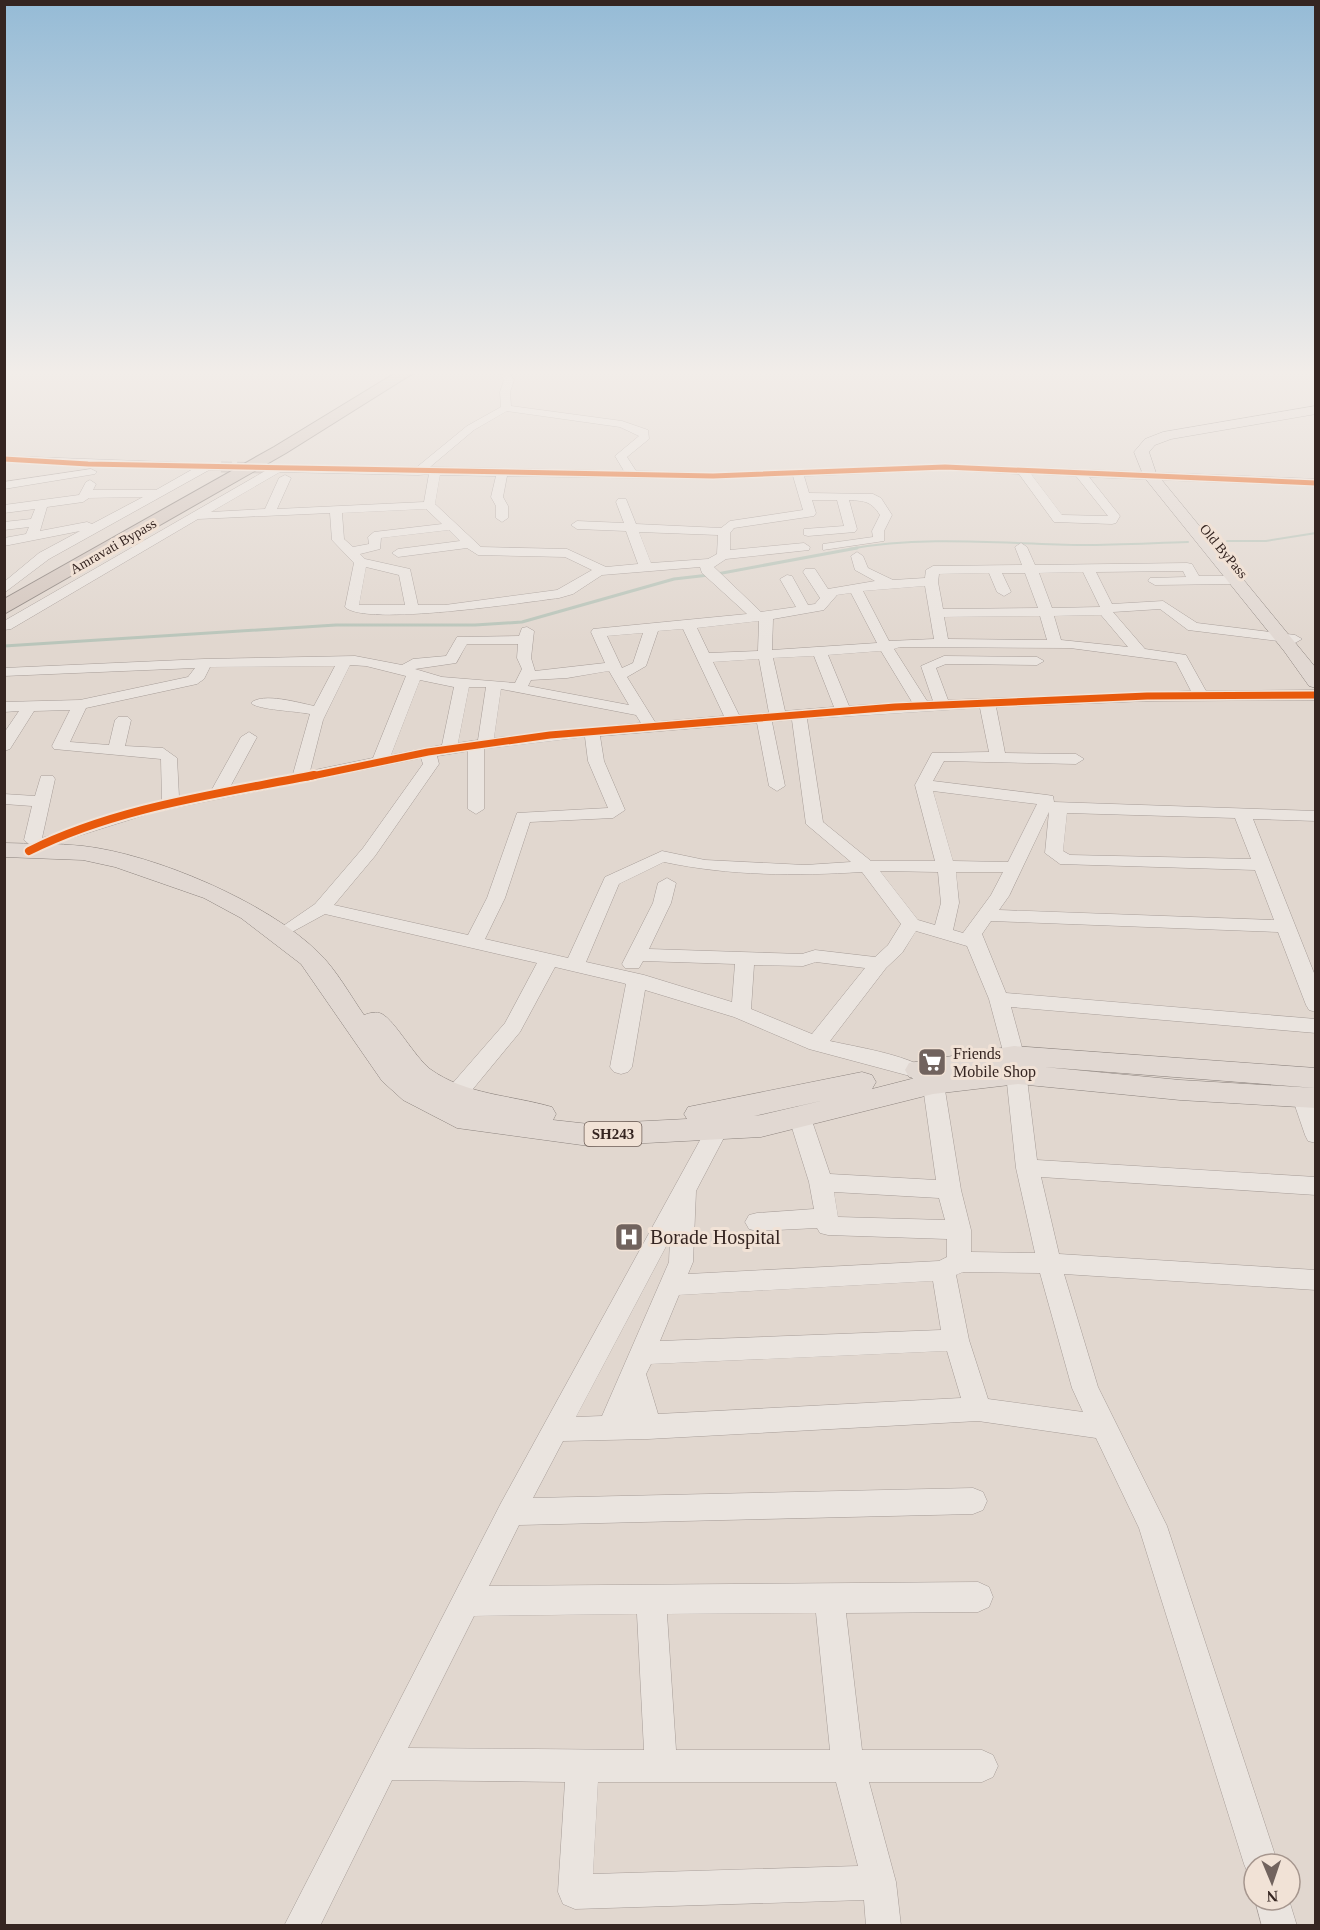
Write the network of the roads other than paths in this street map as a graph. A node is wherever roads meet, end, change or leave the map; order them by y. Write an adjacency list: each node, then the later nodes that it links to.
1 (62, 462): 7 (street)
2 (242, 462): 72 (highway, Amravati Bypass)
3 (259, 462): 74 (highway, Amravati Bypass)
4 (430, 462): 14 (street)
5 (625, 462): 20 (street)
6 (1154, 462): 19 (main road)
7 (112, 465): 8 (street); 11 (street)
8 (133, 465): 9 (street); 27 (street)
9 (206, 467): 10 (street); 26 (street)
10 (221, 467)
11 (97, 470): 21 (street); 25 (street)
12 (1022, 470): 16 (street); 17 (street); 17 (street)
13 (276, 471): 14 (street); 34 (street); 35 (street)
14 (418, 472): 15 (street)
15 (435, 472): 18 (street); 31 (street)
16 (797, 472): 20 (street); 28 (street)
17 (1079, 472): 19 (street)
18 (502, 473): 24 (street); 36 (street)
19 (1155, 474): 22 (street); 65 (main road); 84 (main road, Old ByPass)
20 (632, 475): 24 (street)
21 (49, 479): 23 (street); 25 (street)
22 (1316, 483)
23 (4, 486)
24 (615, 491): 42 (street)
25 (86, 492): 27 (street); 30 (street)
26 (159, 493): 27 (street); 38 (street)
27 (111, 494)
28 (804, 496): 29 (street); 43 (street)
29 (842, 496): 44 (street); 49 (street)
30 (42, 504): 32 (street); 37 (street)
31 (429, 505): 33 (street); 41 (street)
32 (4, 508)
33 (336, 510): 34 (street); 51 (street)
34 (269, 513): 35 (street)
35 (197, 516): 82 (street)
36 (502, 518)
37 (35, 522): 40 (street); 45 (street)
38 (100, 525): 45 (street); 69 (street)
39 (577, 525): 42 (street)
40 (4, 526)
41 (453, 526): 47 (street); 51 (street)
42 (630, 529): 43 (street); 56 (street)
43 (724, 532): 53 (street)
44 (808, 532)
45 (32, 536): 46 (street)
46 (4, 542)
47 (469, 544): 52 (street); 61 (street)
48 (804, 547): 53 (street)
49 (828, 547)
50 (1021, 547): 60 (street)
51 (350, 552): 55 (street)
52 (398, 553)
53 (723, 555): 58 (street)
54 (857, 556): 68 (street)
55 (361, 562): 75 (street); 75 (street)
56 (646, 568): 58 (street); 61 (street)
57 (1087, 568): 60 (street); 64 (street); 77 (street)
58 (710, 570): 80 (street)
59 (994, 570): 60 (street); 67 (street); 71 (street)
60 (1031, 570): 78 (street)
61 (598, 571): 75 (street)
62 (810, 572): 73 (street)
63 (788, 579): 76 (street)
64 (1195, 580): 65 (street); 66 (street)
65 (1234, 580): 84 (main road)
66 (1155, 581)
67 (931, 582): 68 (street); 79 (street)
68 (891, 584): 70 (street)
69 (4, 589)
70 (856, 590): 73 (street); 88 (street)
71 (1004, 592)
72 (4, 594)
73 (827, 598): 76 (street)
74 (4, 608)
75 (412, 608)
76 (804, 609): 80 (street)
77 (1106, 610): 78 (street); 84 (street); 91 (street)
78 (1047, 612): 79 (street); 87 (street)
79 (938, 613): 86 (street)
80 (761, 614): 81 (street); 90 (street)
81 (688, 624): 83 (street); 92 (street)
82 (6, 626)
83 (652, 627): 99 (street); 99 (street)
84 (1289, 639): 98 (main road, Old ByPass); 102 (main road)
85 (301, 643): 93 (street)
86 (939, 643): 87 (street); 88 (street); 94 (street)
87 (1055, 644): 91 (street)
88 (885, 646): 89 (street); 112 (street)
89 (819, 651): 90 (street); 117 (street)
90 (765, 653): 92 (street); 119 (street)
91 (1141, 653): 106 (street)
92 (704, 658): 121 (street)
93 (306, 660): 95 (street); 97 (street)
94 (944, 660): 96 (street); 111 (street)
95 (345, 661): 101 (street); 116 (street)
96 (1038, 661)
97 (204, 663): 100 (street); 110 (street)
98 (1316, 665)
99 (616, 670): 104 (street); 115 (street)
100 (4, 672)
101 (409, 674): 103 (street); 104 (street); 132 (street)
102 (1316, 682)
103 (462, 683): 105 (street); 127 (street)
104 (522, 683): 105 (street); 115 (street)
105 (494, 684): 125 (street)
106 (1201, 695): 107 (street); 109 (street)
107 (1316, 695)
108 (259, 703): 116 (street)
109 (987, 704): 111 (street); 130 (street)
110 (80, 705): 114 (street); 128 (street)
111 (942, 705): 112 (street)
112 (922, 706): 117 (street)
113 (4, 707): 114 (street)
114 (29, 707): 126 (street)
115 (641, 711): 122 (street)
116 (319, 712): 133 (street)
117 (844, 712): 118 (street)
118 (799, 715): 119 (street); 147 (street)
119 (771, 717): 121 (street); 136 (street)
120 (123, 720): 128 (street)
121 (734, 720): 122 (street)
122 (651, 727): 123 (street)
123 (592, 732): 125 (street); 157 (street)
124 (249, 737): 137 (street)
125 (480, 744): 127 (street); 142 (street)
126 (4, 746)
127 (449, 749): 129 (street)
128 (116, 750): 140 (street)
129 (428, 752): 132 (street); 151 (street)
130 (998, 757): 131 (street); 135 (street)
131 (1076, 759)
132 (380, 762): 133 (street)
133 (300, 778): 137 (street)
134 (47, 779): 139 (street)
135 (923, 785): 141 (street); 149 (street)
136 (777, 786)
137 (217, 795): 140 (street)
138 (4, 799): 139 (street)
139 (40, 801): 145 (street)
140 (171, 804): 145 (street)
141 (1051, 807): 143 (street); 146 (street); 148 (street)
142 (476, 809)
143 (1242, 814): 144 (street); 146 (street)
144 (1316, 816)
145 (24, 846): 155 (main road, SH243); 174 (main road, SH243)
146 (1264, 865): 154 (street)
147 (867, 866): 149 (street); 153 (street); 163 (street)
148 (1014, 867): 149 (street); 152 (street)
149 (945, 868): 156 (street)
150 (667, 883): 159 (street)
151 (322, 908): 155 (street); 157 (street)
152 (985, 915): 154 (street); 158 (street)
153 (911, 924): 156 (street); 162 (street)
154 (1286, 926): 166 (street)
155 (292, 927): 174 (main road, SH243)
156 (943, 933): 158 (street)
157 (474, 941): 161 (street)
158 (975, 942): 165 (street)
159 (636, 955): 160 (street); 164 (street)
160 (745, 958): 162 (street); 167 (street)
161 (549, 959): 163 (street); 174 (street)
162 (879, 964): 169 (street)
163 (575, 965): 164 (street)
164 (631, 979): 167 (street); 171 (street)
165 (999, 999): 168 (street); 170 (street)
166 (1316, 1005)
167 (741, 1012): 169 (street)
168 (1316, 1026)
169 (816, 1044): 172 (street)
170 (1016, 1064): 172 (main road, SH243); 173 (main road, SH243); 178 (street)
171 (621, 1066)
172 (925, 1078): 174 (main road, SH243); 175 (main road, SH243); 182 (street)
173 (1311, 1091): 177 (street)
174 (450, 1102): 176 (main road, SH243)
175 (799, 1115): 176 (main road, SH243); 179 (street)
176 (718, 1128): 181 (street)
177 (1316, 1134)
178 (1027, 1168): 180 (street); 186 (street)
179 (821, 1182): 182 (street); 184 (street)
180 (1316, 1186)
181 (686, 1187): 189 (street); 196 (street)
182 (949, 1190): 185 (street)
183 (757, 1222): 184 (street)
184 (828, 1226): 185 (street)
185 (959, 1230): 187 (street)
186 (1049, 1263): 187 (street); 188 (street); 194 (street)
187 (951, 1267): 189 (street); 190 (street)
188 (1316, 1280)
189 (672, 1284): 191 (street)
190 (956, 1340): 191 (street); 192 (street)
191 (638, 1364): 193 (street); 195 (street)
192 (978, 1409): 193 (street); 194 (street)
193 (648, 1427): 195 (street)
194 (1104, 1427): 208 (street)
195 (610, 1428): 196 (street)
196 (555, 1429): 198 (street)
197 (973, 1500): 198 (street)
198 (511, 1512): 202 (street)
199 (978, 1597): 200 (street)
200 (829, 1598): 201 (street); 205 (street)
201 (651, 1600): 202 (street); 204 (street)
202 (465, 1601): 203 (street)
203 (383, 1764): 207 (street); 210 (street)
204 (661, 1765): 205 (street); 207 (street)
205 (848, 1766): 206 (street); 209 (street)
206 (982, 1766)
207 (582, 1768): 209 (street)
208 (1257, 1852)
209 (879, 1882): 211 (street)
210 (301, 1926)
211 (884, 1926)

